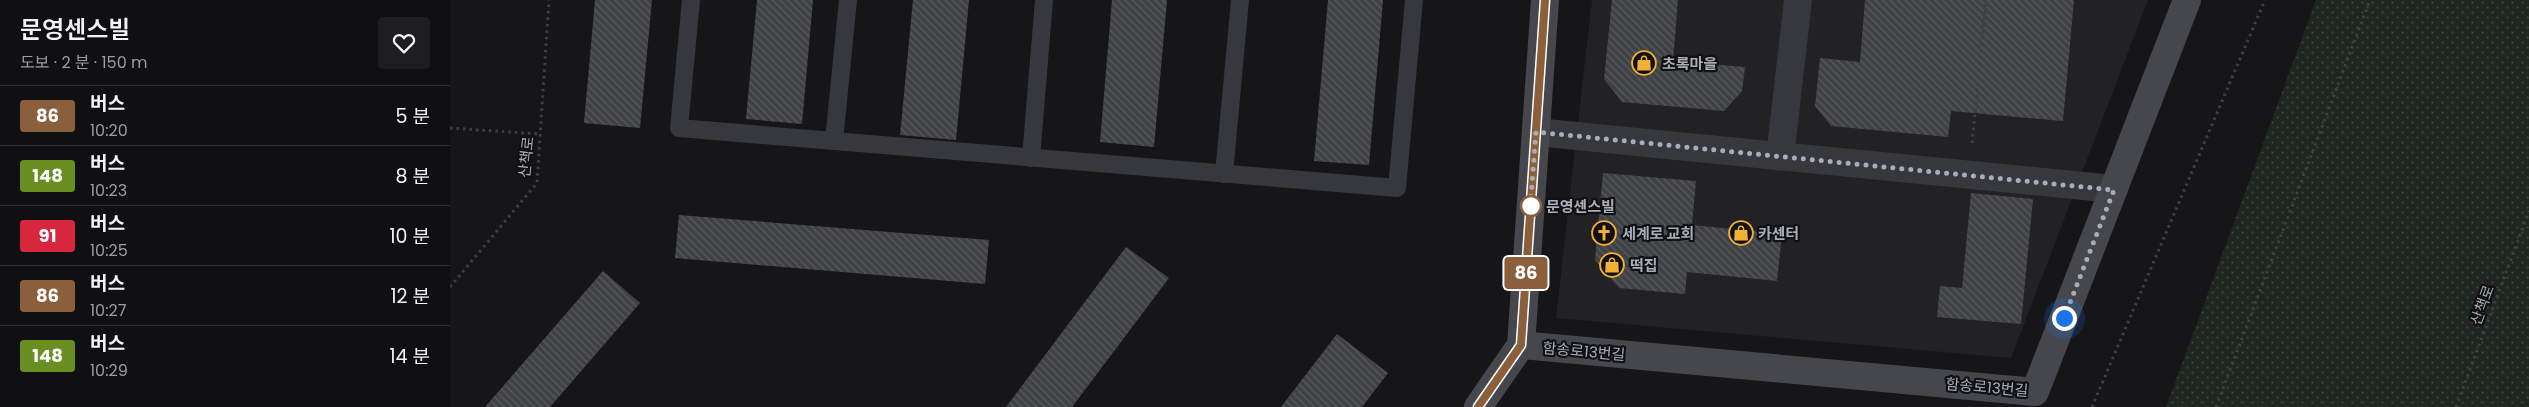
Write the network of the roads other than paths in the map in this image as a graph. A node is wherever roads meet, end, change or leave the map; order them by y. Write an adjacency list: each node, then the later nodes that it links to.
1 (691, 0): 10 (lane)
2 (848, 0): 10 (lane)
3 (1044, 0): 12 (lane)
4 (1240, 0): 13 (lane)
5 (1414, 0): 13 (lane)
6 (1545, 0): 9 (street)
7 (1798, 0): 11 (street)
8 (2188, 0): 14 (street, 함송로13번길)
9 (1536, 132): 11 (street); 15 (street)
10 (834, 141): 12 (lane)
11 (1780, 157): 14 (street)
12 (1031, 158): 13 (lane)
13 (1224, 174)
14 (2114, 190): 15 (street, 함송로13번길)
15 (1521, 345): 16 (street)
16 (1478, 407)

